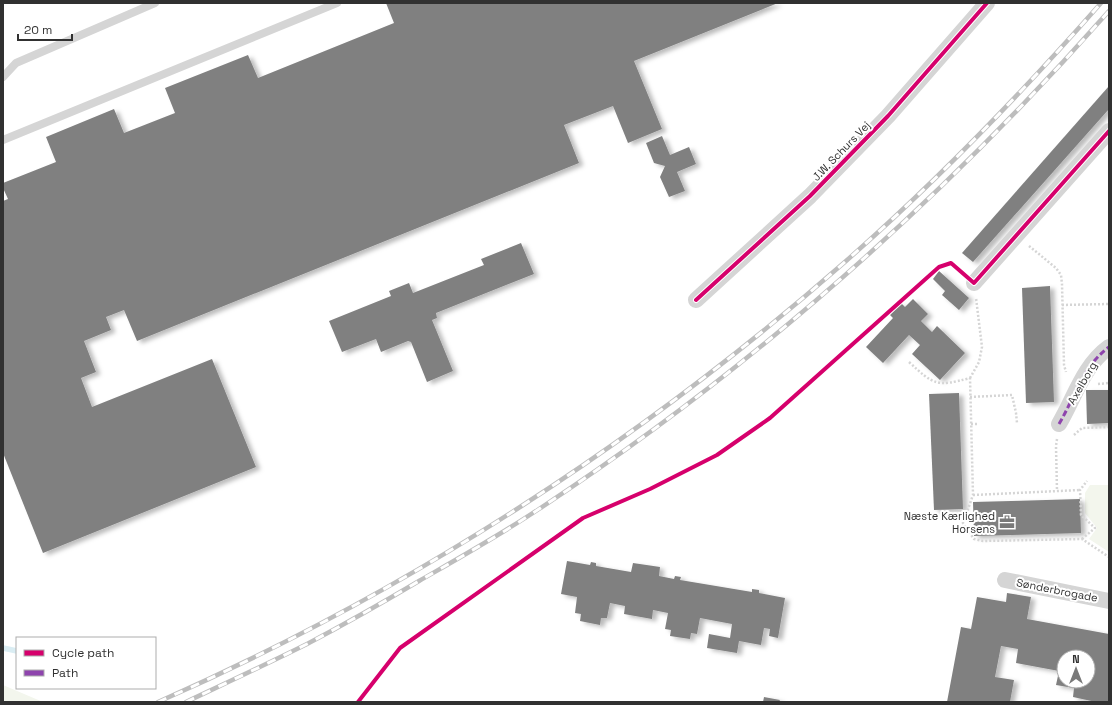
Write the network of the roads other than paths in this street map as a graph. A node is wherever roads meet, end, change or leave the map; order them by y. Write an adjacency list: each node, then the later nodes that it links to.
1 (155, 3): 4 (lane)
2 (337, 3): 6 (lane)
3 (987, 3): 8 (street, J.W. Schurs Vej)
4 (3, 77)
5 (1109, 131): 7 (street)
6 (3, 140)
7 (974, 283)
8 (696, 300)
9 (1109, 346): 10 (street, Axelborg)
10 (1059, 424)
11 (1004, 580): 12 (street, Sønderbrogade)
12 (1109, 601)

